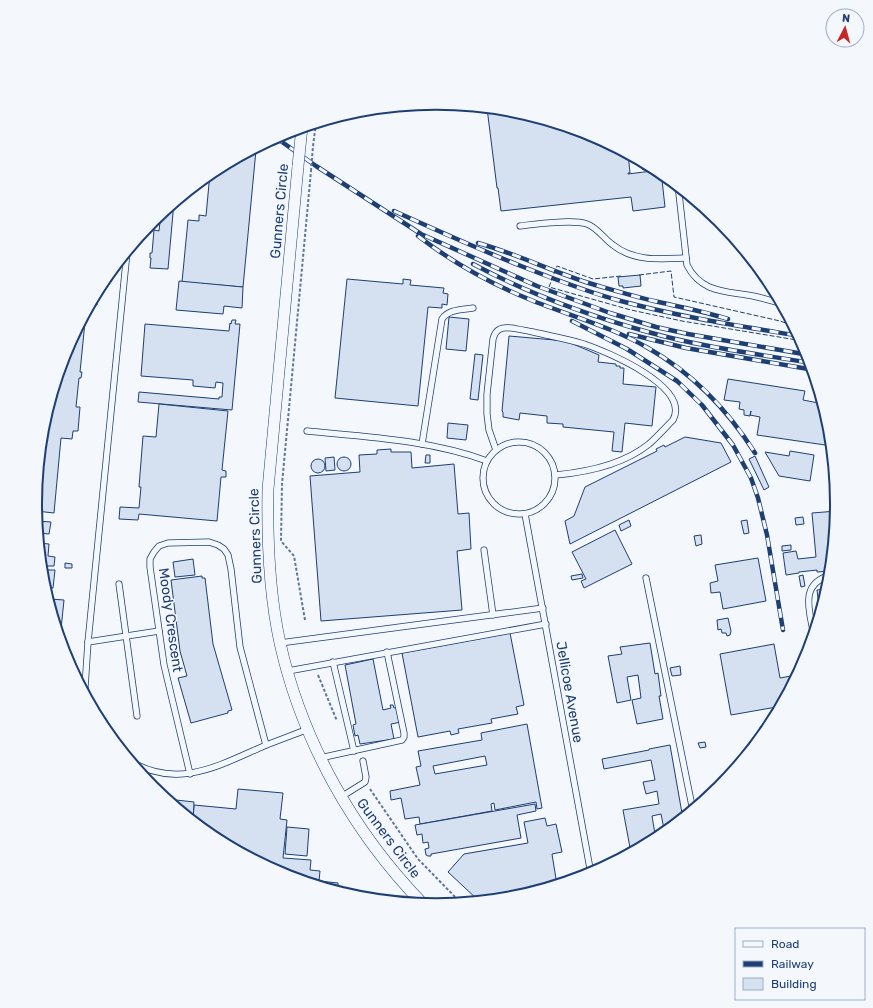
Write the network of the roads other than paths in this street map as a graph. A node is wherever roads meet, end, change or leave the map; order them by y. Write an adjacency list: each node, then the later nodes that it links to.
1 (301, 134): 25 (street, Gunners Circle, bridge)
2 (679, 192): 4 (lane)
3 (520, 226): 4 (lane)
4 (686, 258): 6 (lane)
5 (126, 261): 24 (lane)
6 (775, 302)
7 (473, 308): 9 (lane)
8 (307, 431): 9 (lane)
9 (422, 444): 11 (lane)
10 (496, 450): 11 (lane); 12 (lane); 12 (lane)
11 (487, 461): 13 (lane)
12 (556, 476): 13 (lane)
13 (525, 514): 18 (lane, Jellicoe Avenue)
14 (484, 550): 19 (lane)
15 (824, 577): 21 (lane)
16 (646, 578): 39 (lane)
17 (119, 584): 23 (lane)
18 (543, 608): 19 (lane); 20 (lane, Jellicoe Avenue)
19 (492, 615): 25 (lane)
20 (546, 624): 26 (lane); 40 (lane, Jellicoe Avenue)
21 (812, 624)
22 (159, 631): 23 (lane); 32 (lane, Moody Crescent); 37 (lane, Moody Crescent)
23 (126, 636): 24 (lane); 30 (lane)
24 (88, 642): 29 (lane)
25 (280, 644): 28 (street, Gunners Circle)
26 (387, 652): 27 (lane); 33 (lane)
27 (333, 662): 28 (lane); 33 (lane)
28 (288, 671): 31 (street, Gunners Circle)
29 (85, 682)
30 (138, 716)
31 (308, 729): 32 (lane); 34 (street, Gunners Circle)
32 (266, 745): 37 (lane)
33 (354, 750): 34 (lane)
34 (320, 758): 38 (street, Gunners Circle)
35 (364, 761): 38 (lane)
36 (143, 768): 37 (lane)
37 (190, 774)
38 (341, 797): 41 (street, Gunners Circle)
39 (692, 805)
40 (590, 867)
41 (418, 898)

